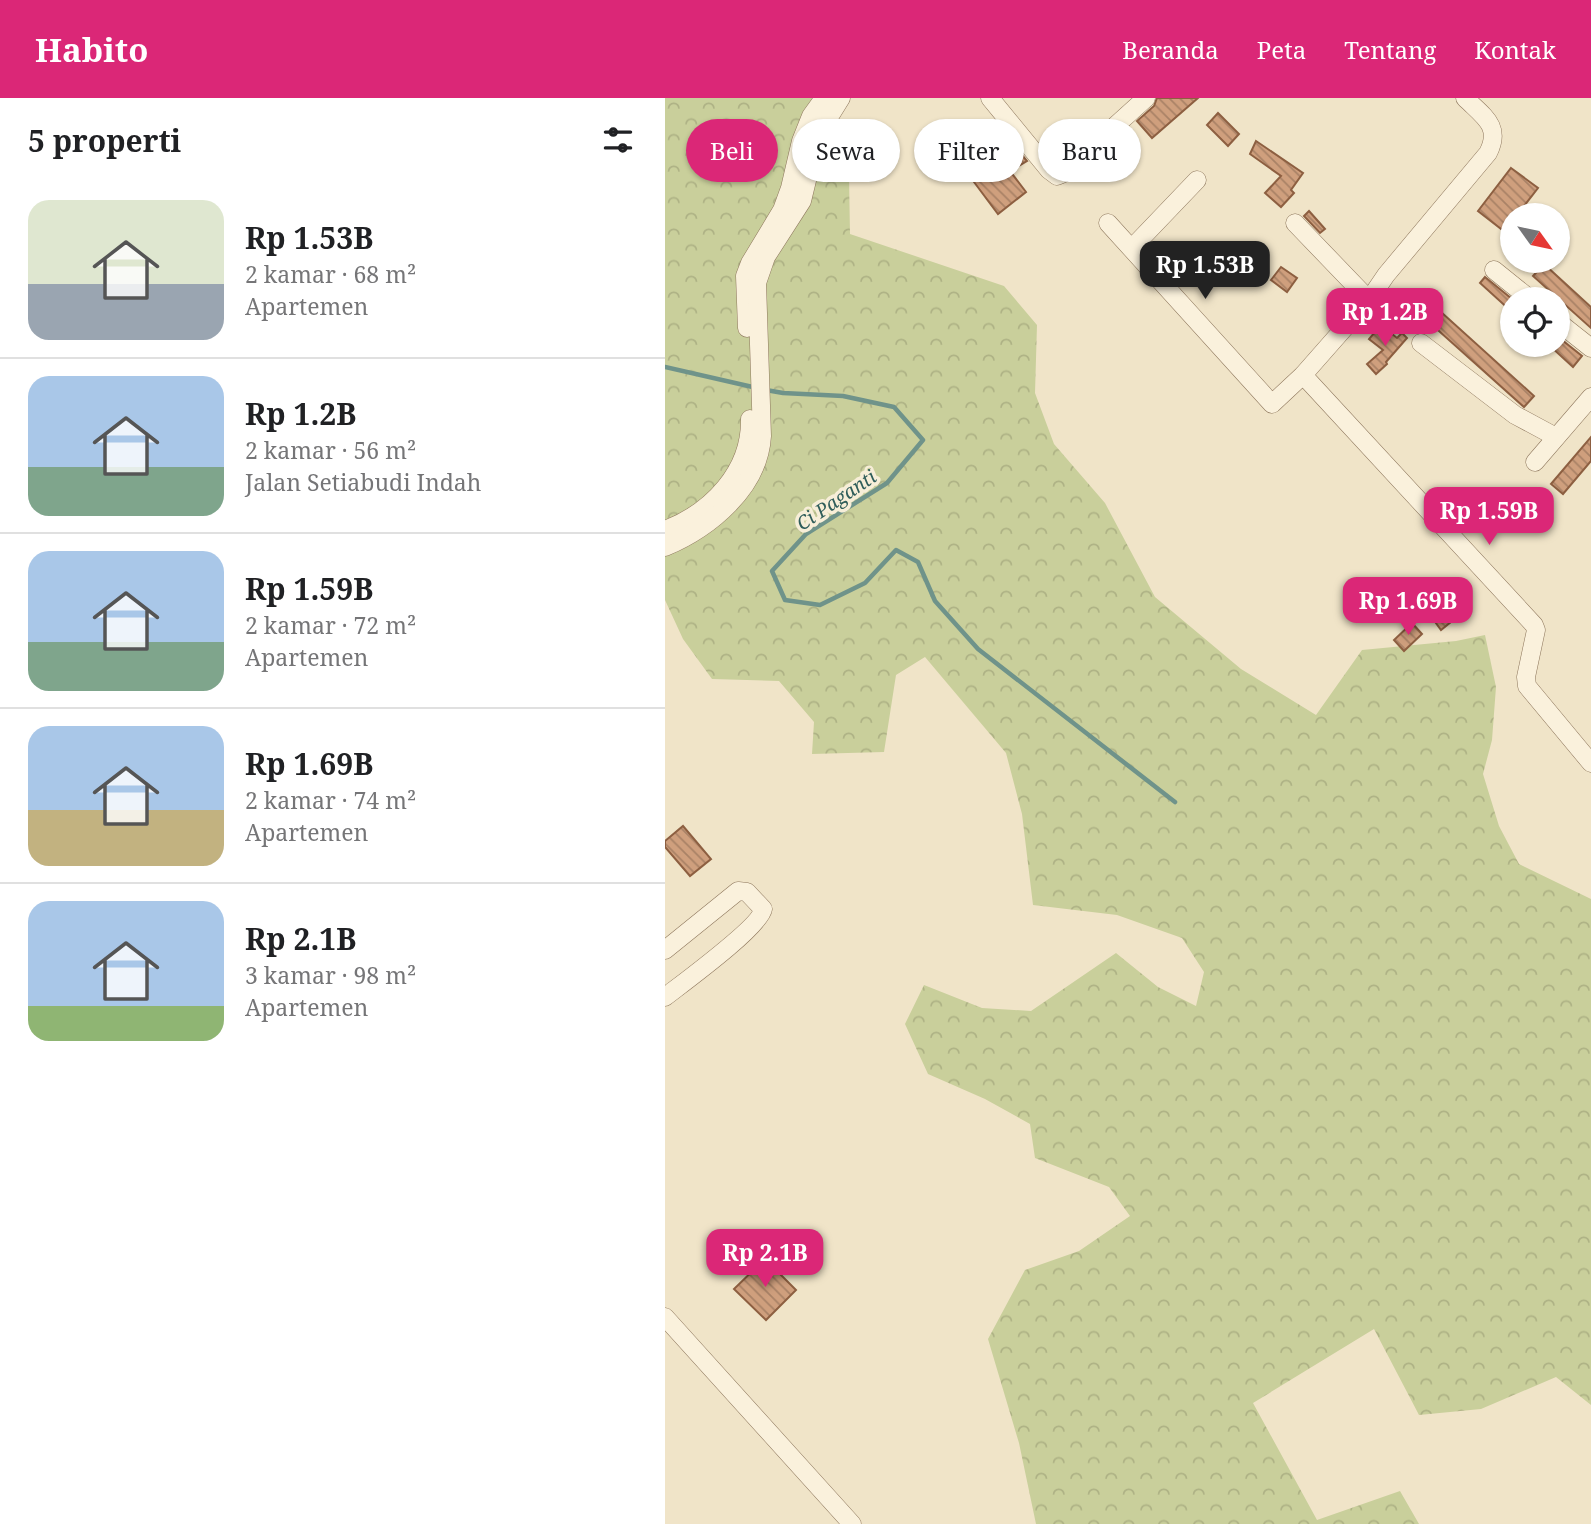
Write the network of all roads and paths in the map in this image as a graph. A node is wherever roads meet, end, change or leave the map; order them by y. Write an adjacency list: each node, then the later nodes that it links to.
1 (824, 98): 13 (street)
2 (841, 98): 13 (street)
3 (990, 98): 4 (street)
4 (1146, 98)
5 (1465, 98): 12 (street)
6 (1197, 180): 9 (street)
7 (1108, 223): 9 (street)
8 (1295, 223): 12 (street)
9 (1132, 248): 17 (street)
10 (1495, 270): 11 (street)
11 (1516, 287)
12 (1369, 300): 17 (street)
13 (752, 301): 19 (street)
14 (1570, 331): 16 (street)
15 (1421, 343): 20 (street)
16 (1591, 348)
17 (1303, 375): 24 (street)
18 (1591, 397): 20 (street)
19 (756, 437): 22 (street); 23 (street)
20 (1556, 437): 21 (street)
21 (1535, 462)
22 (665, 530)
23 (665, 547)
24 (1591, 763)
25 (665, 950): 26 (street)
26 (665, 997)
27 (665, 1317): 28 (street)
28 (852, 1524)

